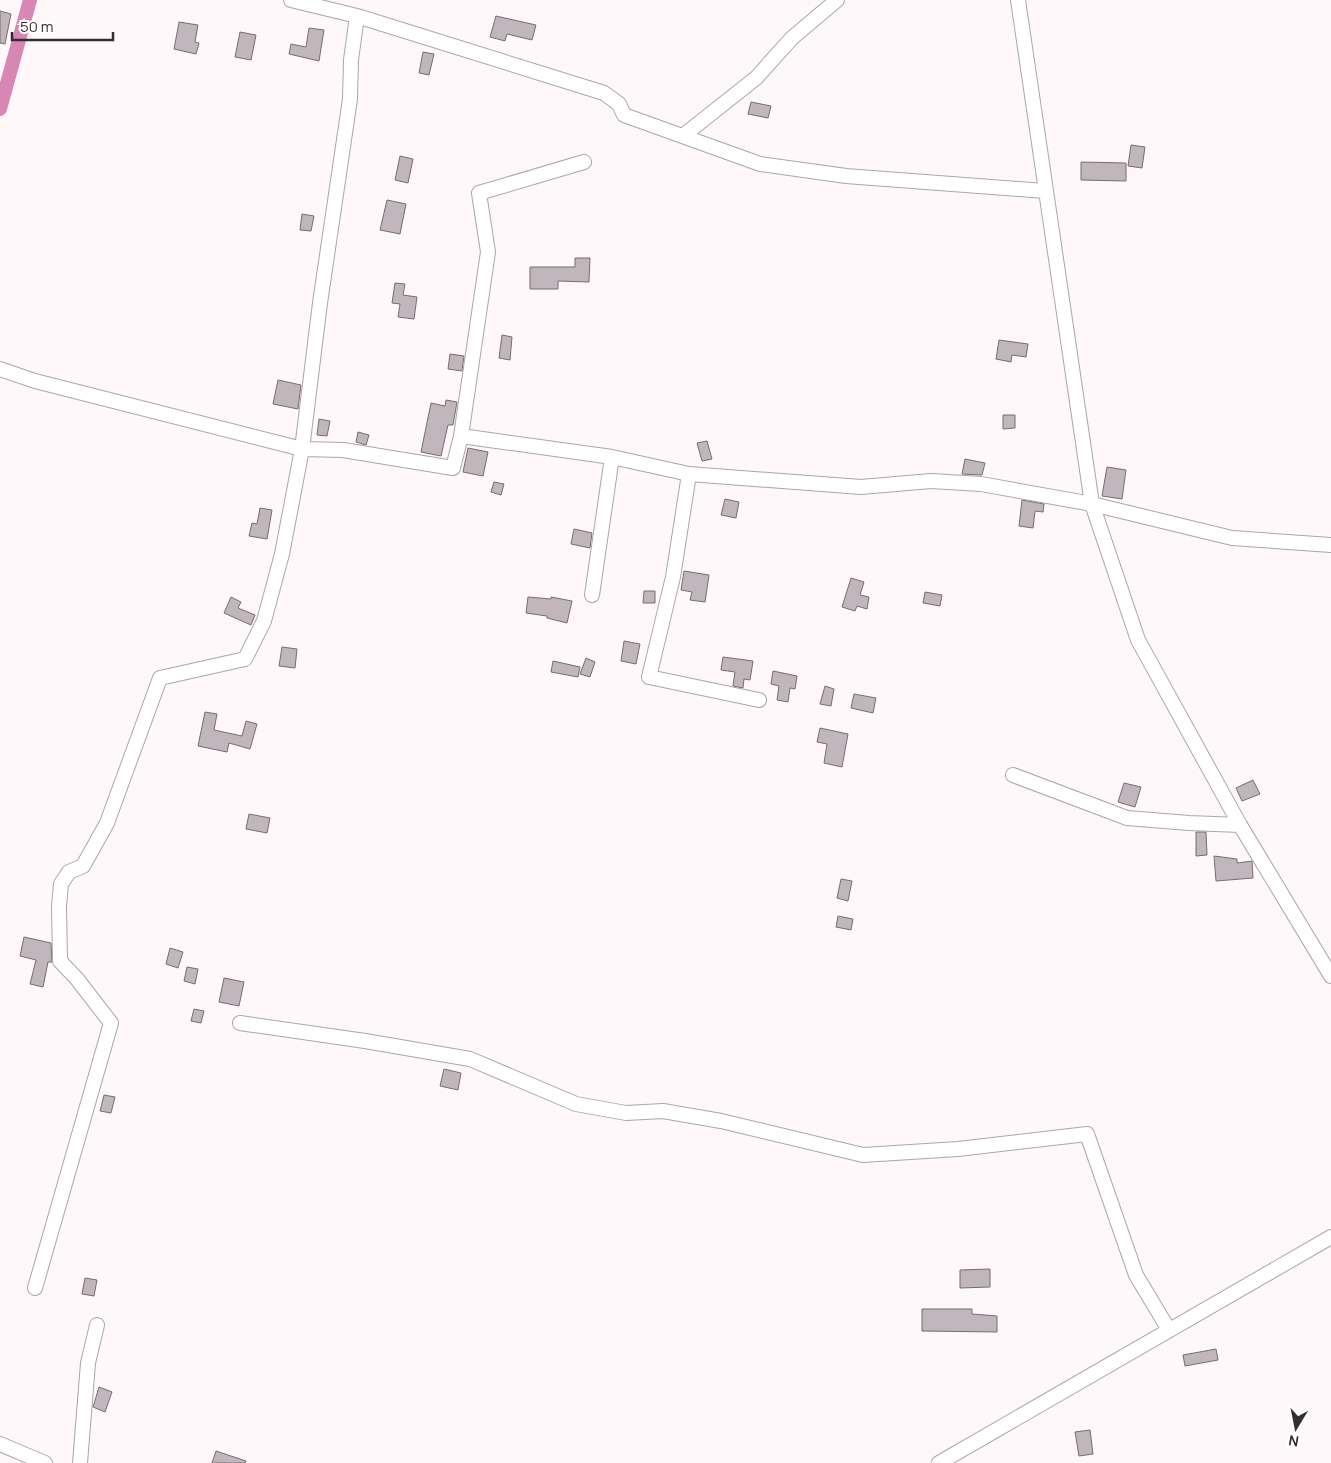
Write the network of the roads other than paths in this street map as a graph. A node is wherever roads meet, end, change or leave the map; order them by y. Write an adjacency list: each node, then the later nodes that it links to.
1 (291, 0): 4 (street)
2 (837, 0): 6 (street)
3 (1018, 0): 8 (street)
4 (326, 4): 5 (street)
5 (357, 16): 6 (street); 11 (street)
6 (684, 135): 8 (street)
7 (584, 162): 10 (street)
8 (1045, 191): 14 (street)
9 (0, 369): 11 (street)
10 (461, 436): 11 (street); 12 (street)
11 (302, 449): 23 (street)
12 (612, 457): 13 (street); 16 (street)
13 (689, 474): 14 (street); 17 (street)
14 (1092, 504): 15 (street); 19 (street)
15 (1331, 545)
16 (592, 595)
17 (759, 700)
18 (1013, 775): 19 (street)
19 (1240, 825): 20 (street)
20 (1331, 976)
21 (240, 1023): 25 (street)
22 (1331, 1237): 25 (street)
23 (35, 1288)
24 (97, 1325): 28 (street)
25 (1169, 1330): 29 (street)
26 (0, 1444): 27 (street)
27 (45, 1463)
28 (80, 1463)
29 (939, 1463)

